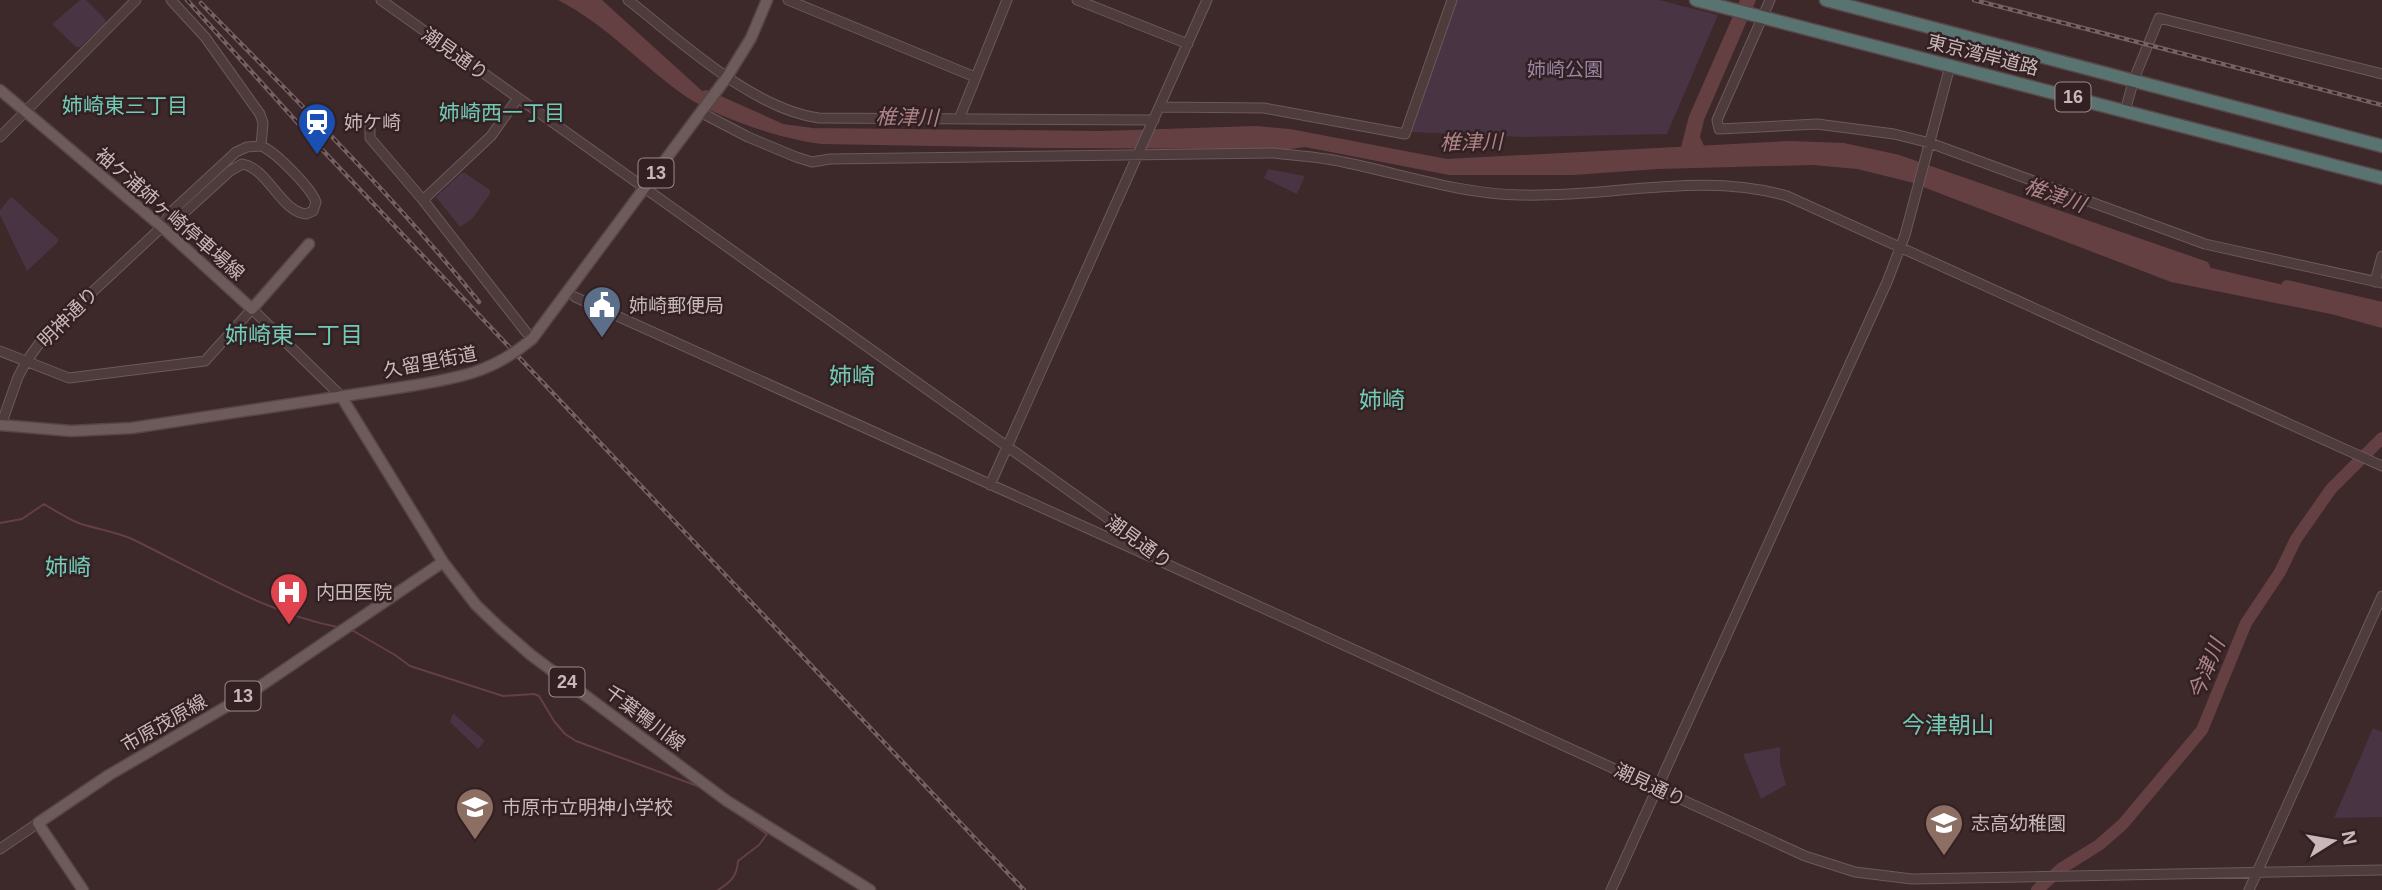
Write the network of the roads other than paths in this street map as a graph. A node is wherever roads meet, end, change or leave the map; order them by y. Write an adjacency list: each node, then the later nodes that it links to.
1 (136, 0): 25 (street)
2 (171, 0): 32 (street)
3 (381, 0): 22 (street, 潮見通り)
4 (628, 0): 20 (street)
5 (767, 0): 20 (main road, 久留里街道 / 13)
6 (788, 0): 18 (street)
7 (1007, 0): 18 (street)
8 (1077, 0): 15 (street)
9 (1207, 0): 15 (street)
10 (1452, 0): 23 (street)
11 (1696, 0): 14 (highway, 東京湾岸道路 / 16)
12 (1770, 0): 14 (street)
13 (1826, 0): 19 (highway, 東京湾岸道路 / 16)
14 (1763, 17): 16 (highway, 東京湾岸道路 / 16); 31 (street)
15 (1188, 44): 23 (street)
16 (1950, 66): 26 (highway, 東京湾岸道路 / 16); 31 (street)
17 (2382, 74): 19 (street)
18 (975, 78): 27 (street)
19 (2133, 79): 26 (street); 33 (highway, 東京湾岸道路 / 16)
20 (724, 80): 24 (main road, 久留里街道 / 13); 27 (street)
21 (0, 90): 25 (main road, 袖ケ浦姉ヶ崎停車場線)
22 (518, 98): 36 (street, 潮見通り); 37 (street)
23 (1161, 107): 29 (street)
24 (702, 110): 34 (street); 36 (main road, 久留里街道 / 13)
25 (24, 111): 30 (street); 38 (main road, 袖ケ浦姉ヶ崎停車場線)
26 (2125, 111): 35 (highway, 東京湾岸道路 / 16)
27 (959, 119): 29 (street)
28 (370, 120): 37 (street)
29 (1152, 125): 34 (street)
30 (0, 137)
31 (1930, 143): 40 (street); 42 (street)
32 (261, 146): 38 (street, 明神通り); 38 (street, 明神通り)
33 (2382, 146)
34 (1140, 152): 40 (street); 50 (street)
35 (2382, 178)
36 (645, 189): 48 (main road, 久留里街道 / 13, bridge); 50 (street, 潮見通り)
37 (423, 200): 45 (street)
38 (162, 227): 44 (main road, 袖ケ浦姉ヶ崎停車場線); 47 (street, 明神通り)
39 (309, 244): 44 (main road, 袖ケ浦姉ヶ崎停車場線)
40 (1900, 249): 51 (street); 56 (street)
41 (2382, 256): 42 (street)
42 (2378, 283)
43 (575, 297): 52 (street)
44 (252, 309): 47 (street); 48 (street)
45 (526, 332)
46 (0, 351): 47 (street)
47 (26, 362): 49 (street, 明神通り)
48 (341, 396): 49 (main road, 久留里街道); 54 (main road, 千葉鴨川線 / 24)
49 (1, 425)
50 (1006, 447): 52 (street); 53 (street, 潮見通り)
51 (2382, 466)
52 (990, 485): 53 (street)
53 (1160, 561): 56 (street, 潮見通り)
54 (443, 562): 57 (main road, 市原茂原線 / 13); 62 (main road, 千葉鴨川線 / 24)
55 (2382, 596): 60 (street)
56 (1657, 788): 60 (street, 潮見通り); 63 (street)
57 (38, 823): 58 (street); 61 (main road)
58 (0, 849)
59 (2382, 870): 60 (street)
60 (2257, 873): 64 (street)
61 (82, 890)
62 (870, 890)
63 (1611, 890)
64 (2249, 890)

